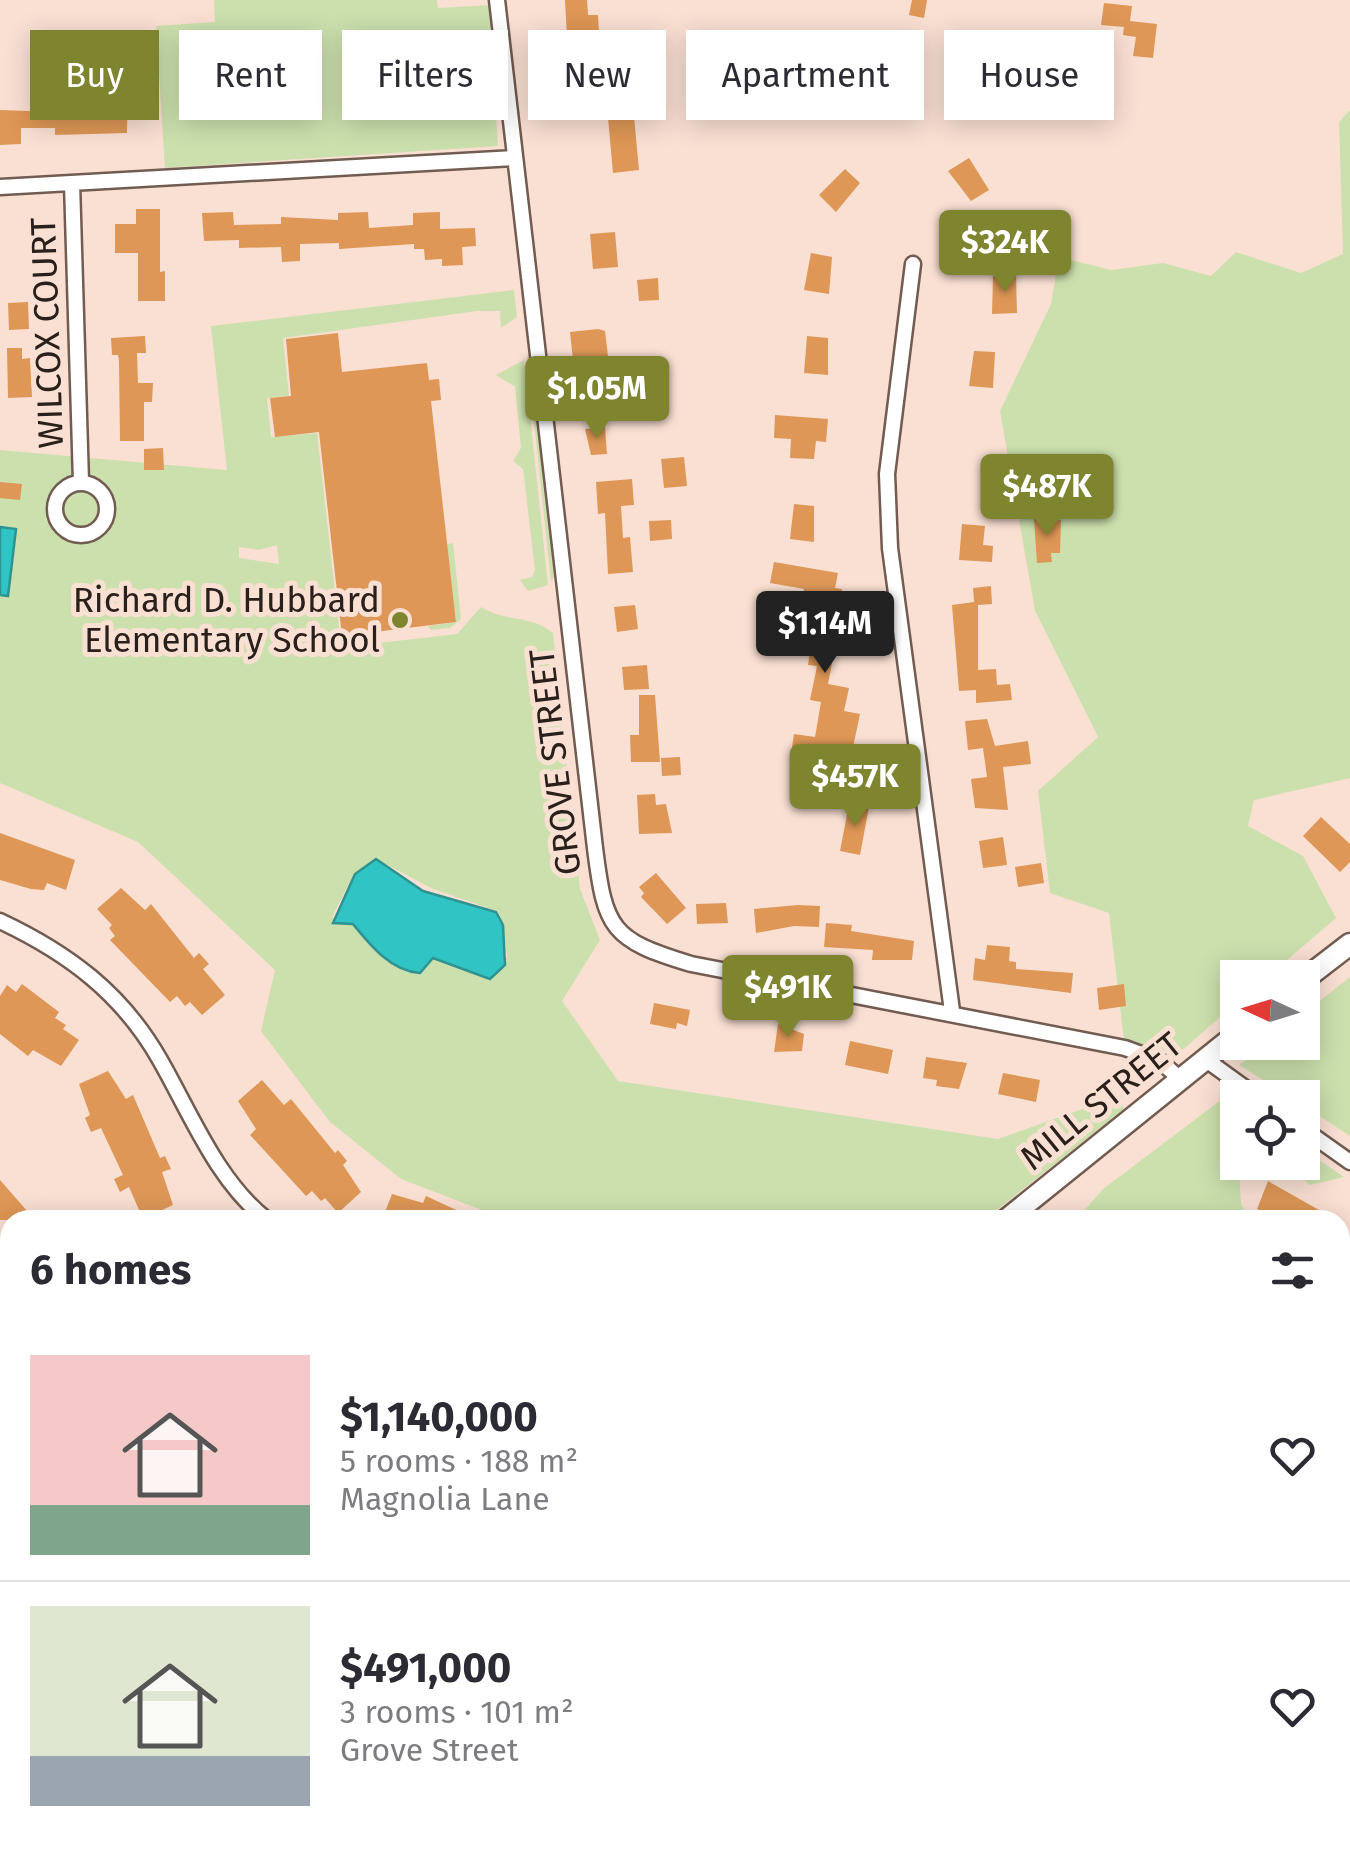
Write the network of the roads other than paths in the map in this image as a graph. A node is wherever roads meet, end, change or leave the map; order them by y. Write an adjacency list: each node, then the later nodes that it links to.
1 (497, 0): 2 (street, GROVE STREET)
2 (515, 158): 3 (street); 10 (street, GROVE STREET)
3 (72, 183): 4 (street); 6 (street, WILCOX COURT)
4 (0, 188)
5 (913, 264): 10 (street)
6 (81, 482)
7 (0, 921): 17 (street)
8 (1350, 944): 9 (main road)
9 (1320, 968)
10 (952, 1011): 13 (street, GROVE STREET)
11 (1220, 1047): 12 (main road, MILL STREET)
12 (1205, 1059): 13 (main road, MILL STREET); 14 (street)
13 (1179, 1078): 18 (main road, MILL STREET)
14 (1234, 1080)
15 (1320, 1141): 16 (street)
16 (1350, 1162)
17 (253, 1210)
18 (1018, 1210)

